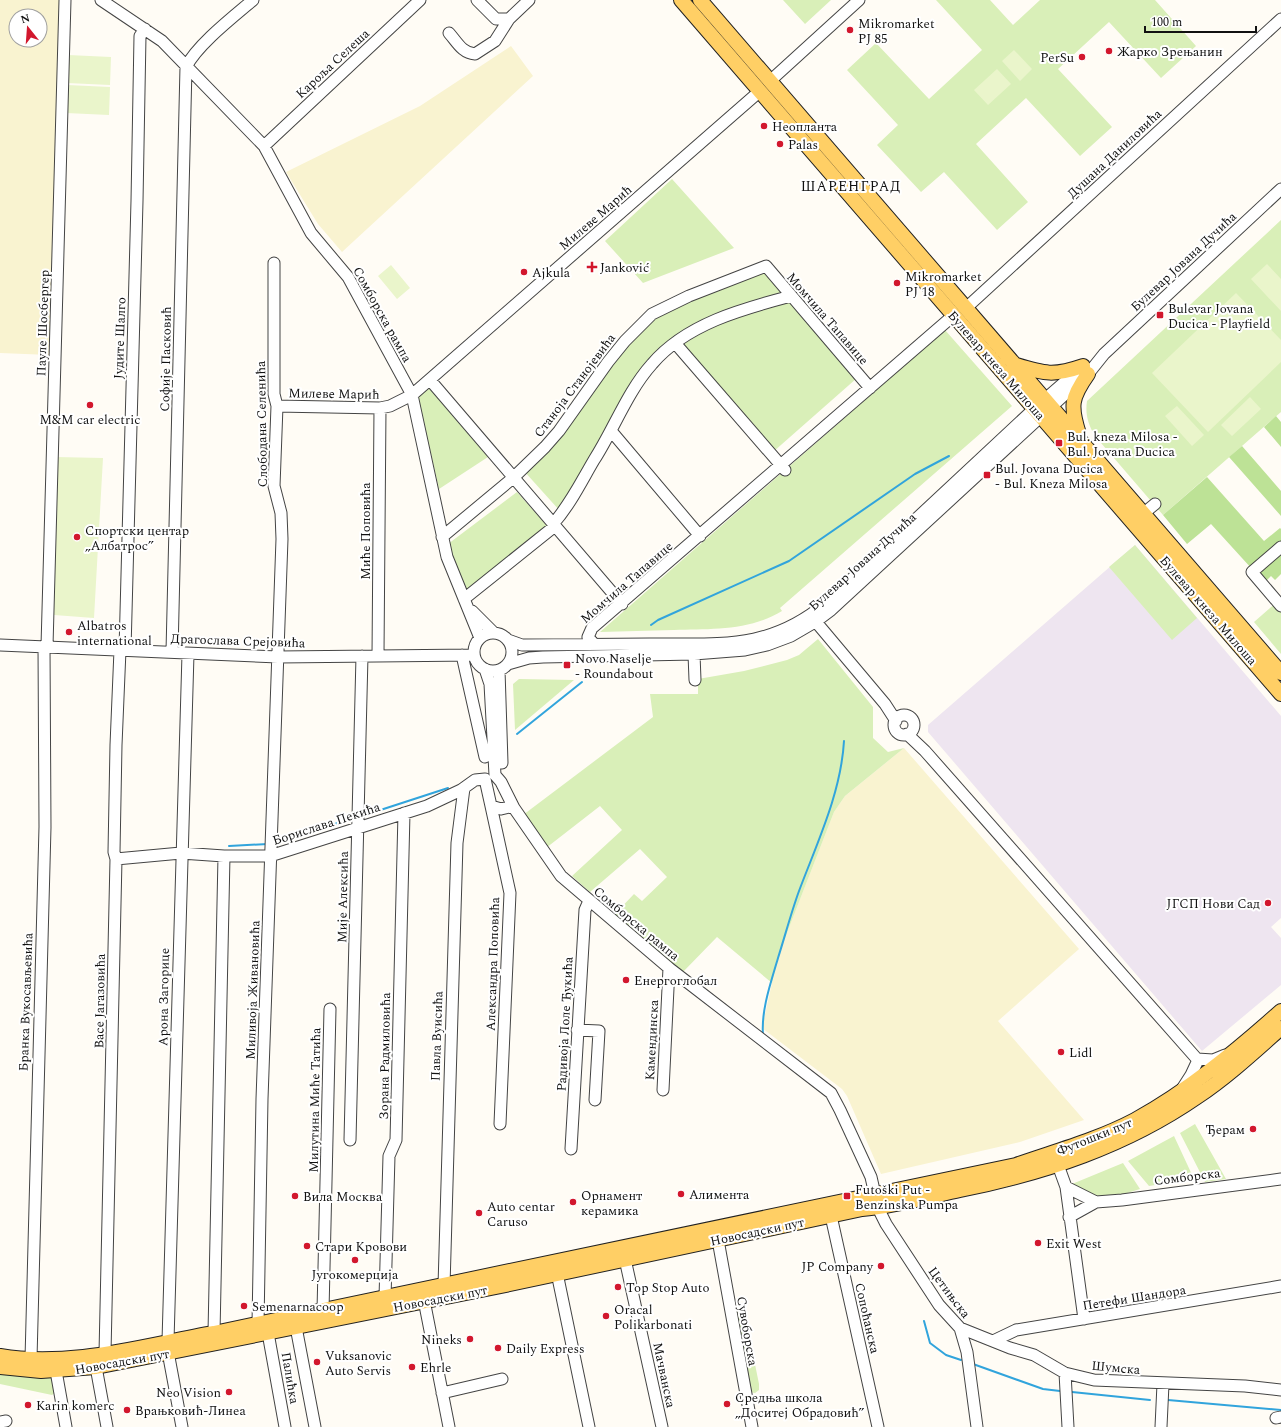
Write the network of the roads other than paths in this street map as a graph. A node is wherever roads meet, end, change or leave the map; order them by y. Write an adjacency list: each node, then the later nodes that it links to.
1 (65, 0): 52 (street, Пауле Шосбергер)
2 (101, 0): 12 (street, Сомборска рампа)
3 (253, 0): 14 (street)
4 (420, 0): 16 (street, Кароља Селеша)
5 (477, 0): 10 (street)
6 (529, 0): 10 (street)
7 (681, 0): 15 (main road, Булевар кнеза Милоша)
8 (700, 0): 15 (main road, Булевар кнеза Милоша)
9 (858, 0): 15 (street, Милеве Марић)
10 (509, 18): 13 (street)
11 (1281, 19): 21 (street, Душана Даниловића)
12 (145, 29): 14 (street, Сомборска рампа); 53 (street, Јудите Шалго)
13 (449, 32)
14 (186, 67): 16 (street, Сомборска рампа); 54 (street, Софије Пасковић)
15 (765, 86): 21 (main road, Булевар кнеза Милоша); 22 (main road, Булевар кнеза Милоша); 26 (street, Милеве Марић)
16 (264, 146): 28 (street, Сомборска рампа)
17 (1281, 189): 25 (street, Булевар Јована Дучића)
18 (274, 263): 29 (street, Слободана Селенића)
19 (766, 266): 20 (street, Момчила Тапавице); 35 (street, Станоја Станојевића)
20 (791, 296): 23 (street); 27 (street, Момчила Тапавице)
21 (966, 308): 24 (main road, Булевар кнеза Милоша)
22 (954, 315): 27 (street, Момчила Тапавице); 30 (main road, Булевар кнеза Милоша)
23 (675, 343): 32 (street); 34 (street)
24 (1016, 365): 25 (main road); 30 (main road, Булевар кнеза Милоша)
25 (1086, 370): 30 (street, Булевар Јована Дучића); 33 (main road)
26 (430, 380): 28 (street, Милеве Марић); 35 (street)
27 (870, 388): 34 (street, Момчила Тапавице)
28 (412, 395): 31 (street, Милеве Марић); 38 (street, Сомборска рампа)
29 (277, 406): 31 (street, Милеве Марић); 61 (street, Слободана Селенића)
30 (1043, 407): 33 (main road, Булевар кнеза Милоша); 43 (street, Булевар Јована Дучића); 46 (main road, Булевар кнеза Милоша)
31 (380, 408): 57 (street, Миће Поповића)
32 (612, 432): 36 (street); 37 (street)
33 (1081, 440): 46 (main road, Булевар кнеза Милоша)
34 (783, 468): 37 (street, Момчила Тапавице)
35 (513, 478): 36 (street); 38 (street, Станоја Станојевића)
36 (554, 525): 40 (street); 41 (street)
37 (700, 536): 41 (street, Момчила Тапавице)
38 (442, 537): 40 (street, Сомборска рампа)
39 (1281, 547): 42 (street)
40 (467, 603): 44 (street, Сомборска рампа); 47 (street, Сомборска рампа)
41 (622, 604): 45 (street, Момчила Тапавице)
42 (1281, 606)
43 (813, 619): 49 (street, Булевар Јована Дучића); 56 (street, Булевар Јована Дучића); 67 (street)
44 (494, 633): 47 (street); 48 (street)
45 (590, 634): 49 (street); 51 (street, Момчила Тапавице)
46 (1241, 637): 64 (main road, Булевар кнеза Милоша); 66 (main road, Булевар кнеза Милоша)
47 (480, 638): 59 (street)
48 (508, 640): 51 (street, Булевар Јована Дучића); 62 (street)
49 (594, 644): 51 (street, Булевар Јована Дучића)
50 (0, 645): 52 (street, Драгослава Срејовића)
51 (568, 645)
52 (46, 646): 53 (street, Драгослава Срејовића); 118 (street, Бранка Вукосављевића)
53 (122, 650): 54 (street, Драгослава Срејовића); 79 (street, Васе Јагазовића)
54 (172, 652): 55 (street, Драгослава Срејовића)
55 (188, 654): 61 (street, Драгослава Срејовића); 77 (street, Арона Загорице)
56 (694, 654): 62 (street, Булевар Јована Дучића); 65 (street)
57 (378, 655): 58 (street, Драгослава Срејовића); 60 (street, Драгослава Срејовића)
58 (462, 655): 59 (street, Драгослава Срејовића); 69 (street)
59 (474, 655): 63 (street)
60 (362, 656): 61 (street, Драгослава Срејовића); 75 (street, Мије Алексића)
61 (278, 657): 76 (street, Миливоја Живановића)
62 (503, 667): 63 (street); 70 (street, Сомборска рампа)
63 (485, 669): 70 (street, Сомборска рампа)
64 (1281, 673)
65 (695, 680)
66 (1281, 694)
67 (898, 719): 68 (street); 68 (street)
68 (910, 732): 87 (street)
69 (485, 757)
70 (501, 782): 73 (street, Сомборска рампа)
71 (464, 788): 72 (street, Борислава Пекића); 74 (street, Борислава Пекића); 104 (street, Павла Вуисића)
72 (491, 806): 73 (street); 91 (street, Александра Поповића)
73 (513, 806): 80 (street, Сомборска рампа)
74 (404, 813): 75 (street, Борислава Пекића); 107 (street, Зорана Радмиловића)
75 (359, 820): 76 (street, Борислава Пекића); 92 (street, Мије Алексића)
76 (270, 847): 78 (street, Борислава Пекића); 111 (street, Миливоја Живановића)
77 (181, 853): 78 (street, Борислава Пекића); 79 (street, Борислава Пекића); 115 (street, Арона Загорице)
78 (224, 856): 113 (street)
79 (116, 859): 116 (street, Васе Јагазовића)
80 (589, 901): 81 (street, Сомборска рампа); 85 (street, Радивоја Лоле Ђукића)
81 (669, 968): 88 (street, Камендинска); 97 (street, Сомборска рампа)
82 (330, 1009): 108 (street, Милутина Миће Татића)
83 (1281, 1011): 86 (main road, Футошки пут)
84 (1281, 1028): 94 (main road, Футошки пут)
85 (577, 1030): 90 (street); 93 (street, Радивоја Лоле Ђукића)
86 (1232, 1053): 87 (street); 89 (main road, Футошки пут)
87 (1198, 1060): 89 (street)
88 (663, 1090)
89 (1180, 1092): 97 (main road, Футошки пут)
90 (595, 1100)
91 (500, 1124)
92 (350, 1140)
93 (571, 1149)
94 (1058, 1165): 96 (street); 97 (main road, Футошки пут)
95 (1281, 1179): 98 (street, Сомборска)
96 (1066, 1187): 98 (street); 100 (street)
97 (876, 1201): 99 (main road, Новосадски пут); 104 (main road, Новосадски пут); 112 (street, Цетињска)
98 (1096, 1202): 100 (street, Сомборска)
99 (831, 1216): 101 (main road, Новосадски пут); 136 (street, Сопоћанска)
100 (1069, 1217): 109 (street)
101 (718, 1240): 102 (main road, Новосадски пут); 135 (street, Сувоборска)
102 (625, 1259): 103 (main road, Новосадски пут); 134 (street, Мачванска)
103 (557, 1273): 106 (main road, Новосадски пут); 133 (street)
104 (444, 1286): 106 (main road, Новосадски пут)
105 (1281, 1286): 109 (street, Петефи Шандора)
106 (423, 1296): 107 (main road, Новосадски пут); 110 (main road, Новосадски пут); 126 (street)
107 (386, 1298): 108 (main road, Новосадски пут)
108 (323, 1311): 111 (main road, Новосадски пут)
109 (1084, 1319): 114 (street, Петефи Шандора)
110 (296, 1327): 111 (main road, Новосадски пут); 131 (street)
111 (263, 1328): 113 (main road, Новосадски пут); 115 (main road, Новосадски пут); 130 (street, Палићка)
112 (960, 1328): 114 (street, Шумска); 137 (street, Цетињска)
113 (214, 1333): 115 (main road, Новосадски пут)
114 (993, 1341): 122 (street, Шумска)
115 (168, 1347): 116 (main road, Новосадски пут); 120 (main road, Новосадски пут); 129 (street, Арона Загорице)
116 (105, 1353): 118 (main road, Новосадски пут)
117 (0, 1356): 118 (main road, Новосадски пут)
118 (31, 1359)
119 (0, 1367): 121 (main road, Новосадски пут)
120 (96, 1367): 121 (main road, Новосадски пут); 128 (street)
121 (56, 1371): 127 (street)
122 (1065, 1373): 124 (street, Шумска); 138 (street)
123 (502, 1379): 126 (street)
124 (1163, 1384): 125 (street, Шумска); 139 (street)
125 (1281, 1390)
126 (442, 1392): 132 (street)
127 (66, 1427)
128 (107, 1427)
129 (182, 1427)
130 (285, 1427)
131 (315, 1427)
132 (449, 1427)
133 (589, 1427)
134 (662, 1427)
135 (752, 1427)
136 (878, 1427)
137 (977, 1427)
138 (1068, 1427)
139 (1161, 1427)

